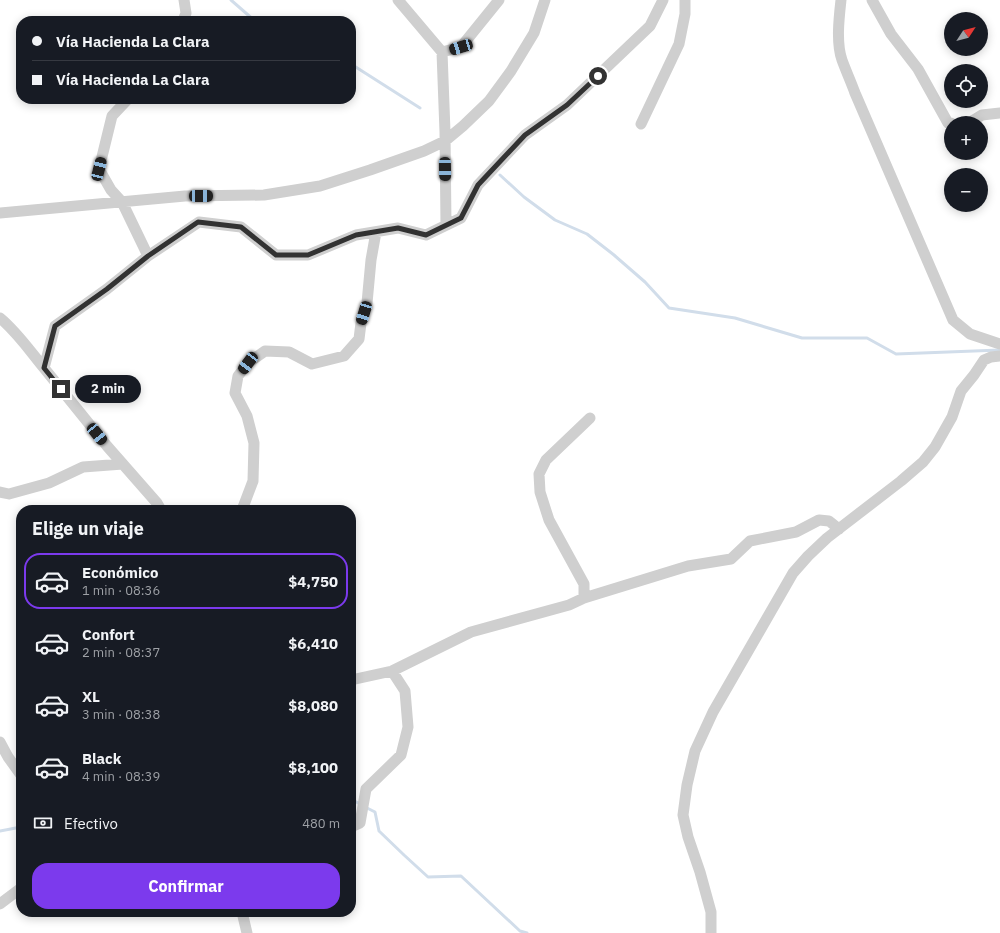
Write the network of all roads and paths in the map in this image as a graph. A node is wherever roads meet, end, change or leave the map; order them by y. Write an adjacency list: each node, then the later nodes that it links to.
1 (184, 0): 9 (street)
2 (398, 0): 10 (street)
3 (499, 0): 10 (street)
4 (545, 0): 16 (street)
5 (663, 0): 19 (street)
6 (685, 0): 15 (street)
7 (841, 0): 23 (street)
8 (872, 0): 13 (street)
9 (185, 16)
10 (442, 52): 16 (street)
11 (123, 104): 17 (street)
12 (1000, 113): 14 (street)
13 (944, 116)
14 (980, 116)
15 (641, 124)
16 (445, 141): 17 (street); 19 (street)
17 (122, 202): 18 (street); 21 (street)
18 (0, 213)
19 (446, 225): 20 (street)
20 (376, 232): 21 (street); 30 (street)
21 (148, 256): 25 (street)
22 (0, 318): 25 (street)
23 (1000, 344)
24 (1000, 356): 31 (street)
25 (44, 368): 27 (street)
26 (590, 418): 32 (street)
27 (123, 464): 28 (street); 29 (street)
28 (0, 492)
29 (158, 505)
30 (244, 505)
31 (839, 529): 32 (street); 42 (street)
32 (584, 598): 33 (street)
33 (392, 671): 34 (street); 37 (street)
34 (356, 679)
35 (0, 742): 36 (street)
36 (16, 768)
37 (356, 825)
38 (16, 892): 39 (street)
39 (0, 904)
40 (243, 917): 41 (street)
41 (248, 933)
42 (711, 933)

